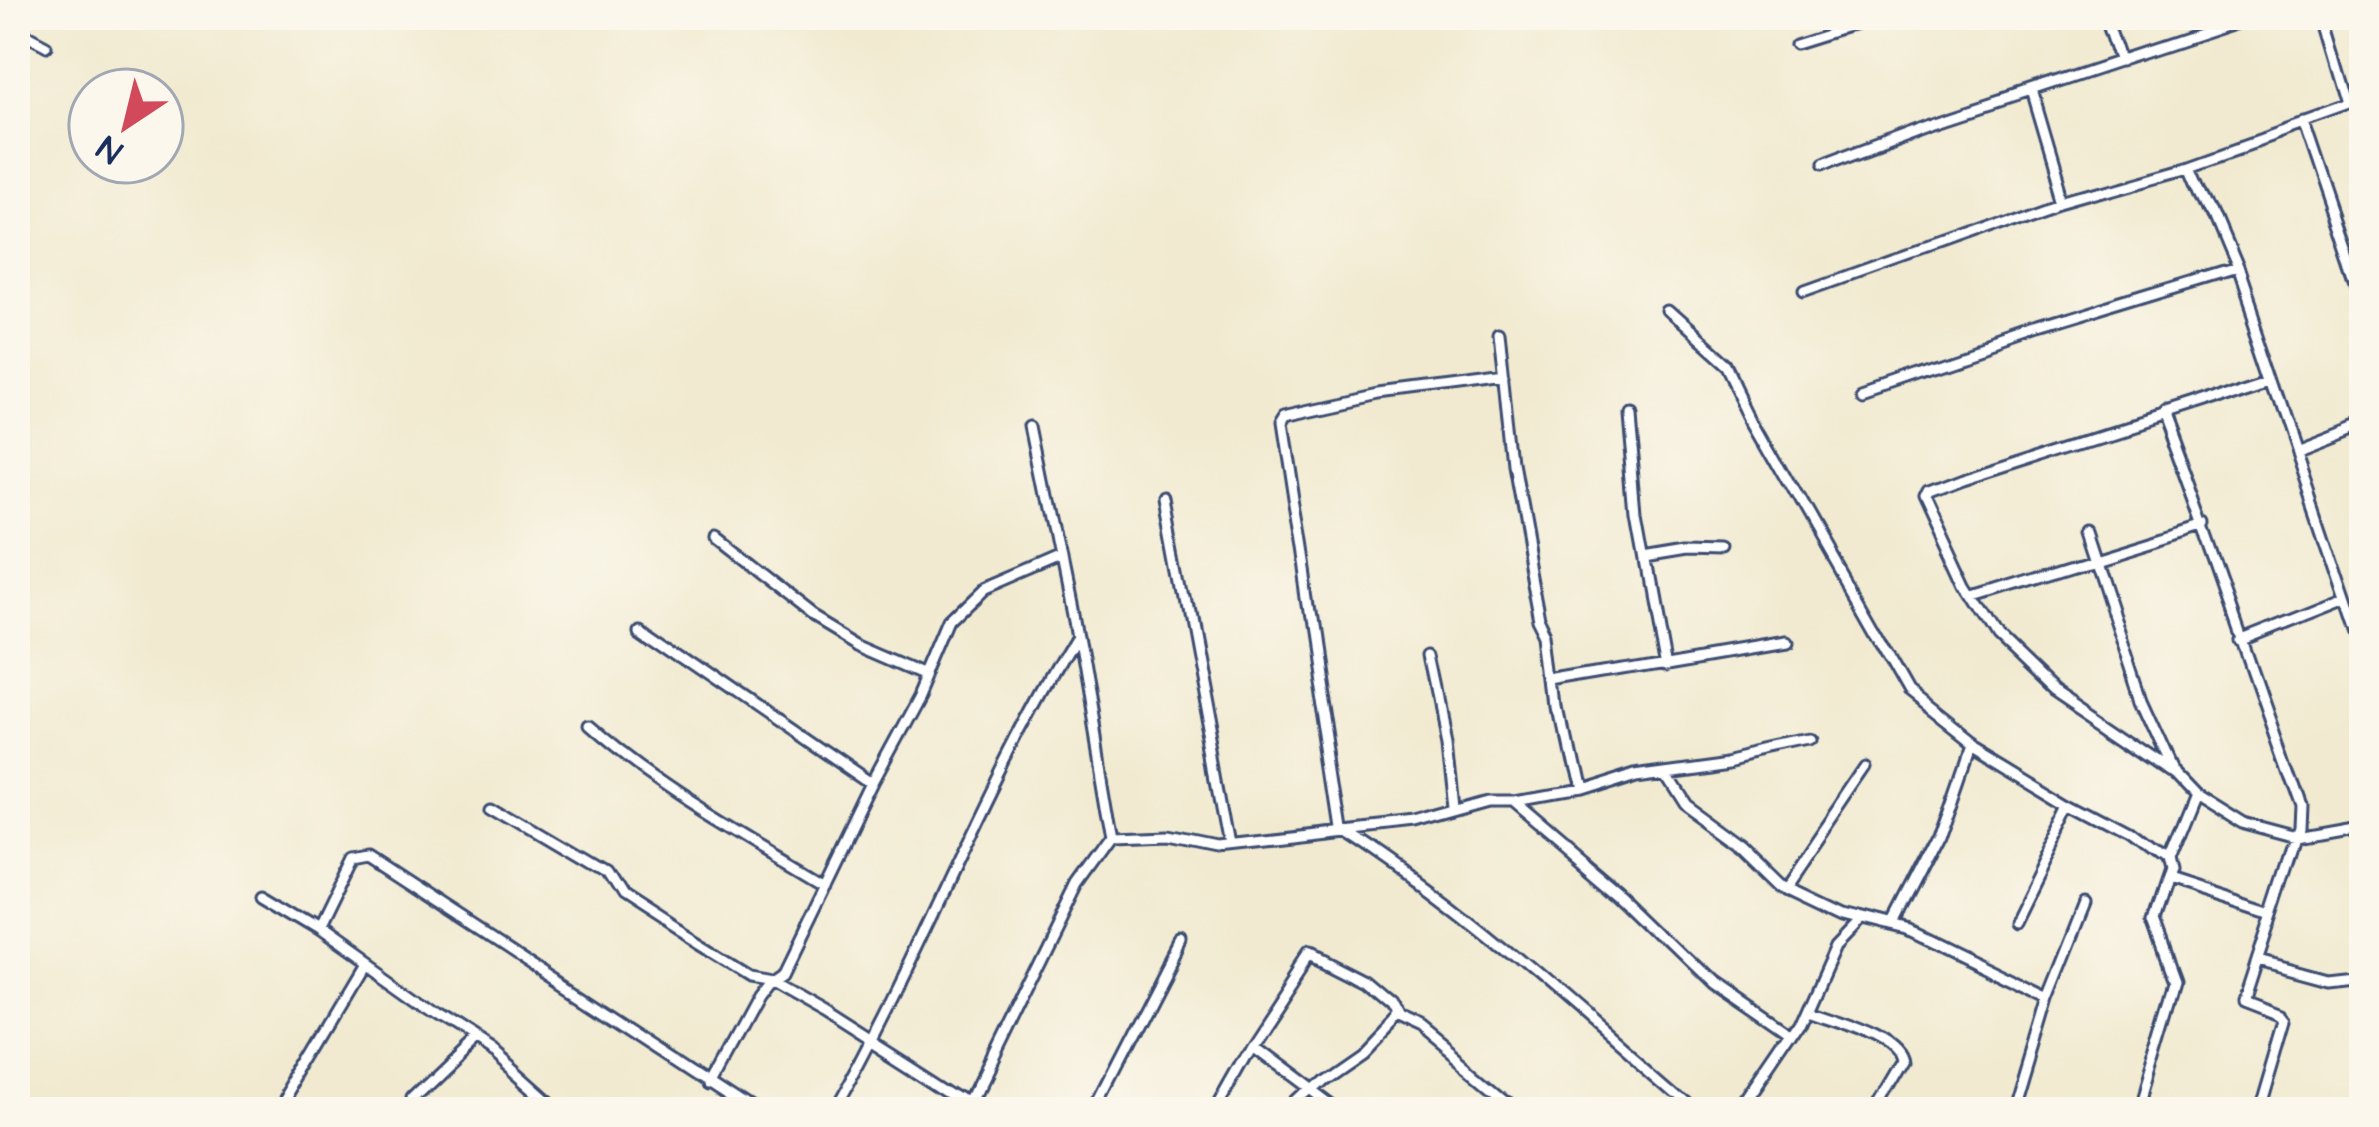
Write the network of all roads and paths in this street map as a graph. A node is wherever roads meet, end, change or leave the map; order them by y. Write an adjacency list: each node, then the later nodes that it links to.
1 (1904, 15): 7 (street)
2 (2105, 15): 8 (street)
3 (2261, 15): 8 (street)
4 (2326, 15): 10 (street)
5 (15, 28): 6 (street)
6 (47, 45)
7 (1802, 47)
8 (2122, 62): 9 (street)
9 (2032, 91): 13 (street); 14 (street)
10 (2358, 104): 11 (street)
11 (2306, 122): 12 (street); 17 (street)
12 (2190, 164): 14 (street); 15 (street)
13 (1819, 166)
14 (2064, 200): 16 (street)
15 (2235, 271): 21 (street); 22 (street)
16 (1808, 291)
17 (2364, 294)
18 (1671, 317): 48 (street)
19 (1499, 331): 20 (street)
20 (1504, 376): 46 (street); 61 (street)
21 (2271, 379): 24 (street); 27 (street)
22 (1862, 391)
23 (1629, 412): 33 (street)
24 (2161, 413): 29 (street); 36 (street)
25 (2364, 425): 27 (street)
26 (1035, 426): 34 (street)
27 (2298, 451): 37 (street)
28 (1166, 498): 64 (street)
29 (2205, 526): 35 (street); 40 (street)
30 (2085, 530): 35 (street)
31 (713, 538): 45 (street)
32 (1725, 550): 33 (street)
33 (1646, 556): 44 (street)
34 (1062, 558): 39 (street); 45 (street)
35 (2096, 559): 36 (street); 52 (street)
36 (1975, 597): 52 (street)
37 (2345, 599): 40 (street); 42 (street)
38 (639, 623): 53 (street)
39 (1075, 639): 62 (street); 86 (street)
40 (2240, 640): 63 (street)
41 (1784, 642): 44 (street)
42 (2364, 654)
43 (1432, 659): 59 (street)
44 (1665, 664): 46 (street)
45 (928, 674): 53 (street)
46 (1555, 681): 54 (street)
47 (589, 727): 67 (street)
48 (1971, 741): 57 (street); 74 (street)
49 (1810, 742): 51 (street)
50 (1870, 767): 68 (street)
51 (1661, 770): 54 (street); 68 (street)
52 (2174, 773): 55 (street)
53 (873, 784): 67 (street)
54 (1575, 791): 56 (street)
55 (2193, 793): 63 (street); 65 (street)
56 (1514, 802): 59 (street); 84 (street)
57 (2072, 802): 65 (street); 73 (street)
58 (494, 805): 80 (street)
59 (1456, 809): 61 (street)
60 (2364, 826): 63 (street)
61 (1341, 828): 64 (street); 102 (street)
62 (1112, 837): 64 (street); 91 (street)
63 (2297, 838): 71 (street)
64 (1231, 843)
65 (2166, 860): 66 (street)
66 (2167, 881): 71 (street); 106 (street)
67 (826, 884): 80 (street)
68 (1789, 886): 72 (street)
69 (261, 896): 75 (street)
70 (2086, 903): 81 (street)
71 (2272, 915): 77 (street)
72 (1860, 919): 74 (street); 82 (street)
73 (2013, 922)
74 (1893, 923): 81 (street)
75 (318, 930): 78 (street); 88 (street)
76 (1182, 943): 97 (street)
77 (2258, 960): 79 (street); 107 (street)
78 (365, 964): 85 (street); 92 (street)
79 (2364, 975)
80 (771, 979): 86 (street); 88 (street)
81 (2048, 998): 105 (street)
82 (1809, 1010): 84 (street); 104 (street)
83 (1395, 1016): 87 (street); 89 (street); 101 (street)
84 (1792, 1036): 103 (street)
85 (473, 1040): 90 (street); 93 (street)
86 (874, 1041): 91 (street); 95 (street)
87 (1251, 1045): 89 (street); 98 (street)
88 (710, 1081): 94 (street)
89 (1311, 1091): 99 (street); 100 (street)
90 (409, 1101)
91 (970, 1103): 96 (street)
92 (277, 1112)
93 (563, 1112)
94 (760, 1112)
95 (834, 1112)
96 (985, 1112)
97 (1095, 1112)
98 (1213, 1112)
99 (1287, 1112)
100 (1340, 1112)
101 (1520, 1112)
102 (1693, 1112)
103 (1741, 1112)
104 (1876, 1112)
105 (2014, 1112)
106 (2135, 1112)
107 (2258, 1112)

